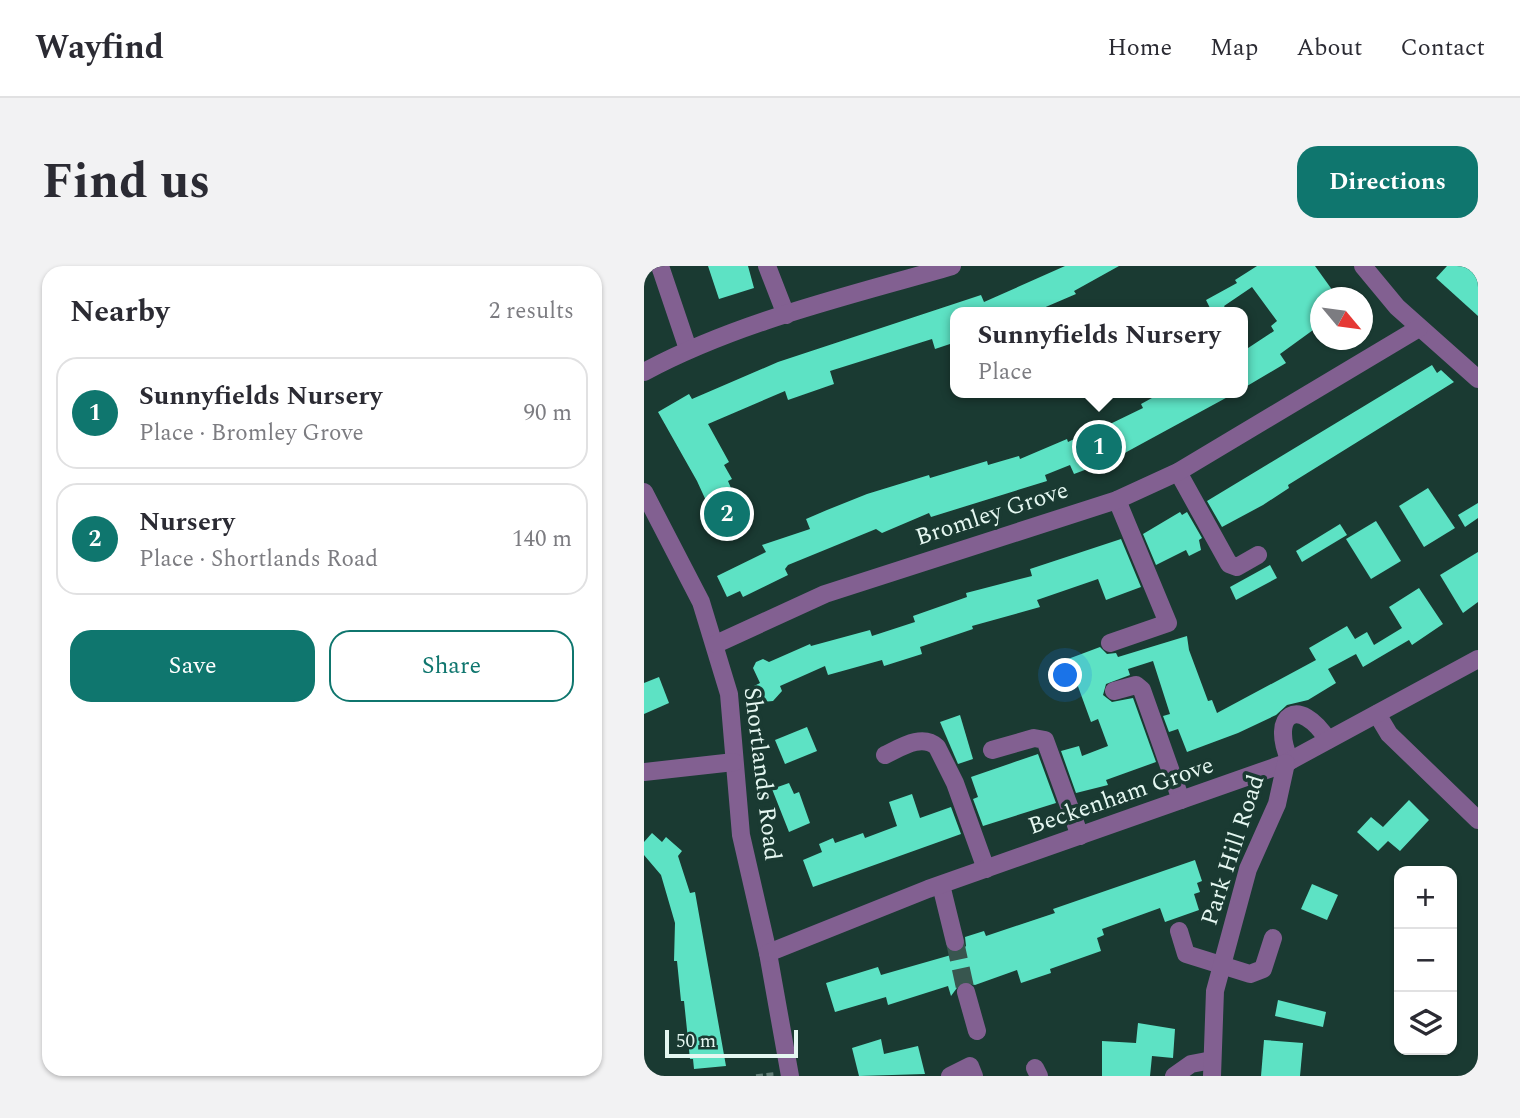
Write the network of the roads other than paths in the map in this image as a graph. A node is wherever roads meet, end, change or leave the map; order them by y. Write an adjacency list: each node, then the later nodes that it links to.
1 (660, 266): 9 (street)
2 (787, 266): 5 (street)
3 (952, 266): 6 (street)
4 (1363, 266): 8 (street)
5 (768, 269): 7 (street)
6 (909, 272): 7 (street)
7 (786, 315): 9 (street)
8 (1419, 328): 11 (street); 12 (street, Bromley Grove)
9 (688, 349): 10 (street)
10 (644, 372)
11 (1478, 379)
12 (1178, 472): 14 (street, Bromley Grove); 15 (street)
13 (644, 492): 17 (street, Shortlands Road)
14 (1117, 500): 16 (street); 17 (street, Bromley Grove)
15 (1258, 555)
16 (1110, 643)
17 (716, 644): 24 (street, Shortlands Road)
18 (1475, 667): 20 (street, Beckenham Grove)
19 (1114, 691): 27 (street)
20 (1377, 714): 21 (street, Beckenham Grove); 28 (street)
21 (1328, 740): 25 (street, Beckenham Grove); 25 (street)
22 (992, 750): 29 (street)
23 (885, 755): 30 (street)
24 (734, 762): 26 (street); 35 (street, Shortlands Road)
25 (1288, 762): 27 (street, Beckenham Grove); 36 (street, Park Hill Road)
26 (644, 772)
27 (1181, 800): 29 (street, Beckenham Grove)
28 (1478, 820)
29 (1080, 836): 30 (street, Beckenham Grove)
30 (986, 869): 31 (street, Beckenham Grove)
31 (941, 885): 34 (street); 35 (street, Beckenham Grove)
32 (1179, 930): 36 (street)
33 (1273, 939): 36 (street)
34 (955, 942)
35 (768, 953): 40 (street, Shortlands Road)
36 (1222, 966): 39 (street, Park Hill Road)
37 (966, 992): 38 (street)
38 (977, 1031)
39 (1212, 1068): 43 (street)
40 (790, 1076)
41 (950, 1076): 42 (street)
42 (974, 1076)
43 (1174, 1076)

